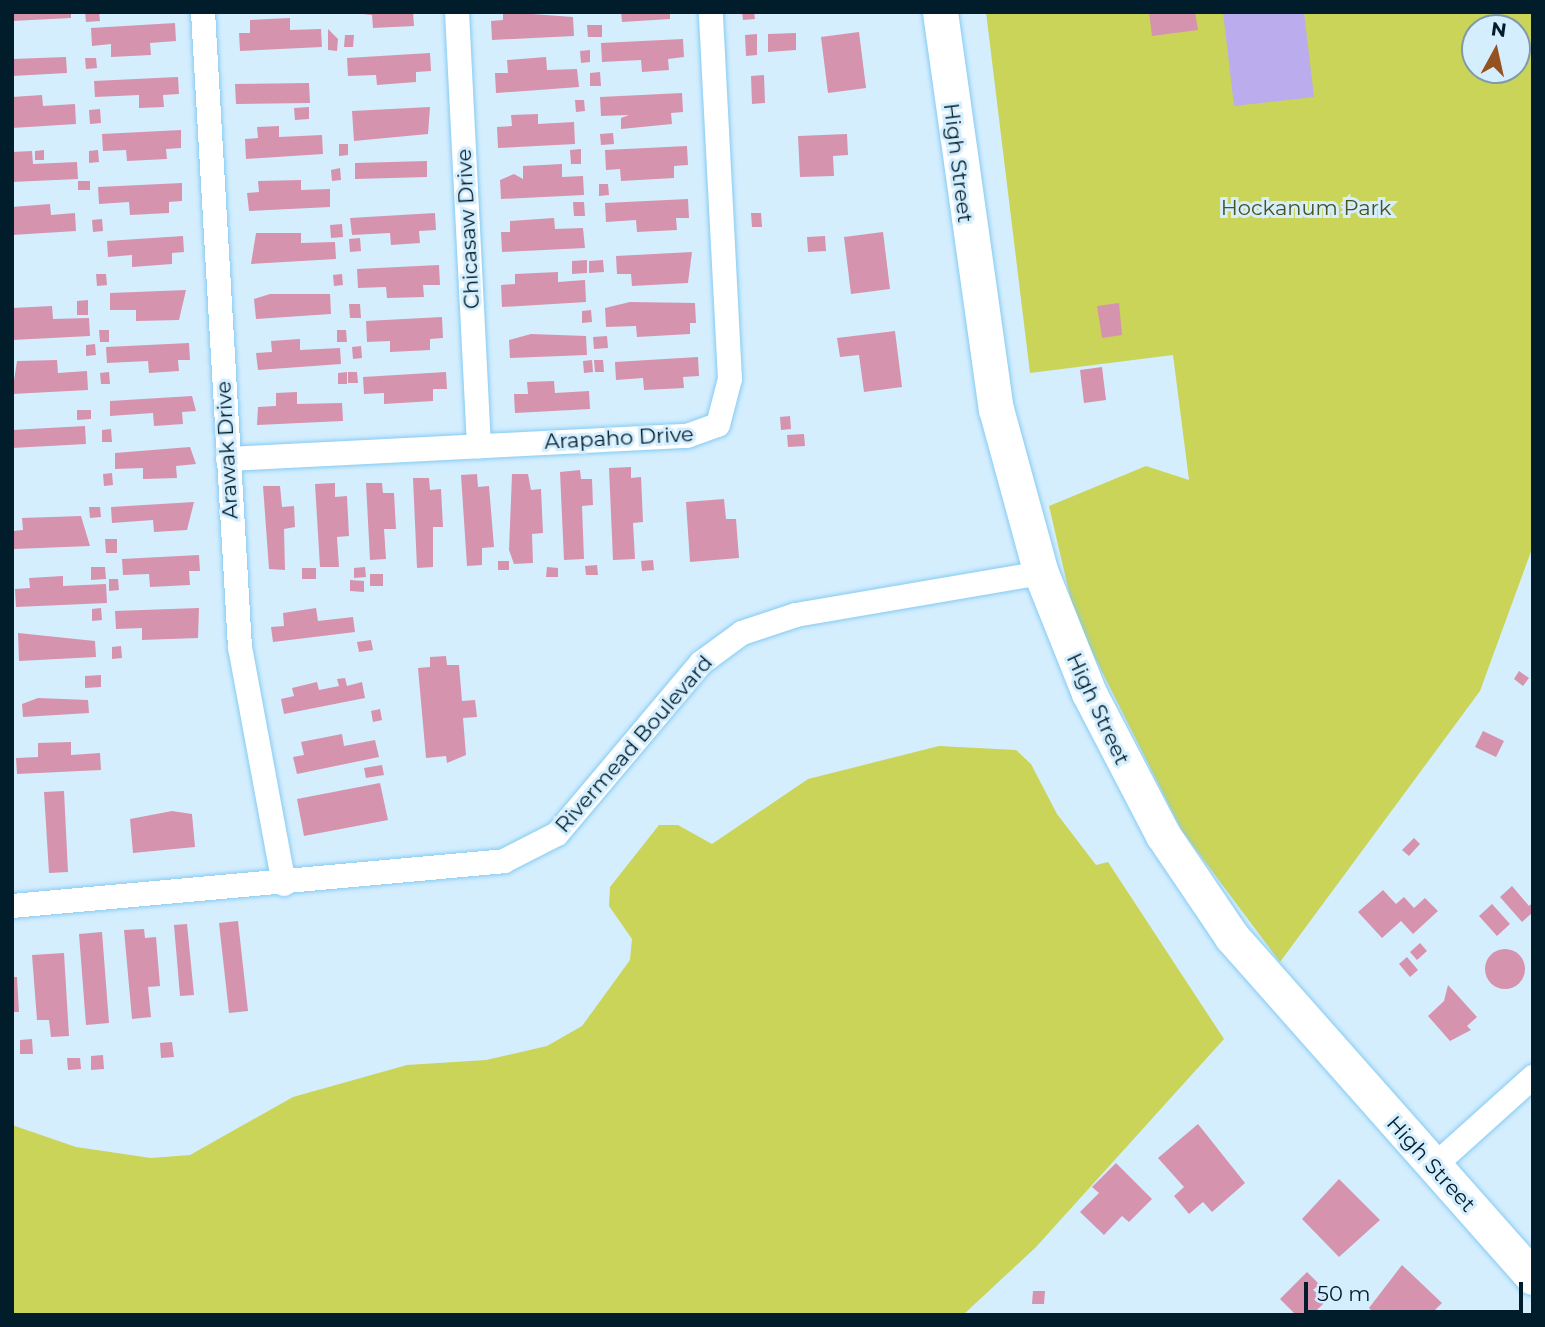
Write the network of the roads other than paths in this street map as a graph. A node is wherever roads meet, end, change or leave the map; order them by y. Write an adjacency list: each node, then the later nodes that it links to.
1 (203, 12): 6 (street, Arawak Drive)
2 (457, 12): 5 (street, Chicasaw Drive)
3 (710, 12): 5 (street, Arapaho Drive)
4 (940, 12): 7 (main road, High Street)
5 (479, 446): 6 (street, Arapaho Drive)
6 (228, 458): 8 (street, Arawak Drive)
7 (1041, 573): 8 (street, Rivermead Boulevard); 11 (main road, High Street)
8 (284, 884): 9 (street, Rivermead Boulevard)
9 (12, 906)
10 (1533, 1077): 11 (street)
11 (1433, 1167): 12 (main road, High Street)
12 (1533, 1277)

